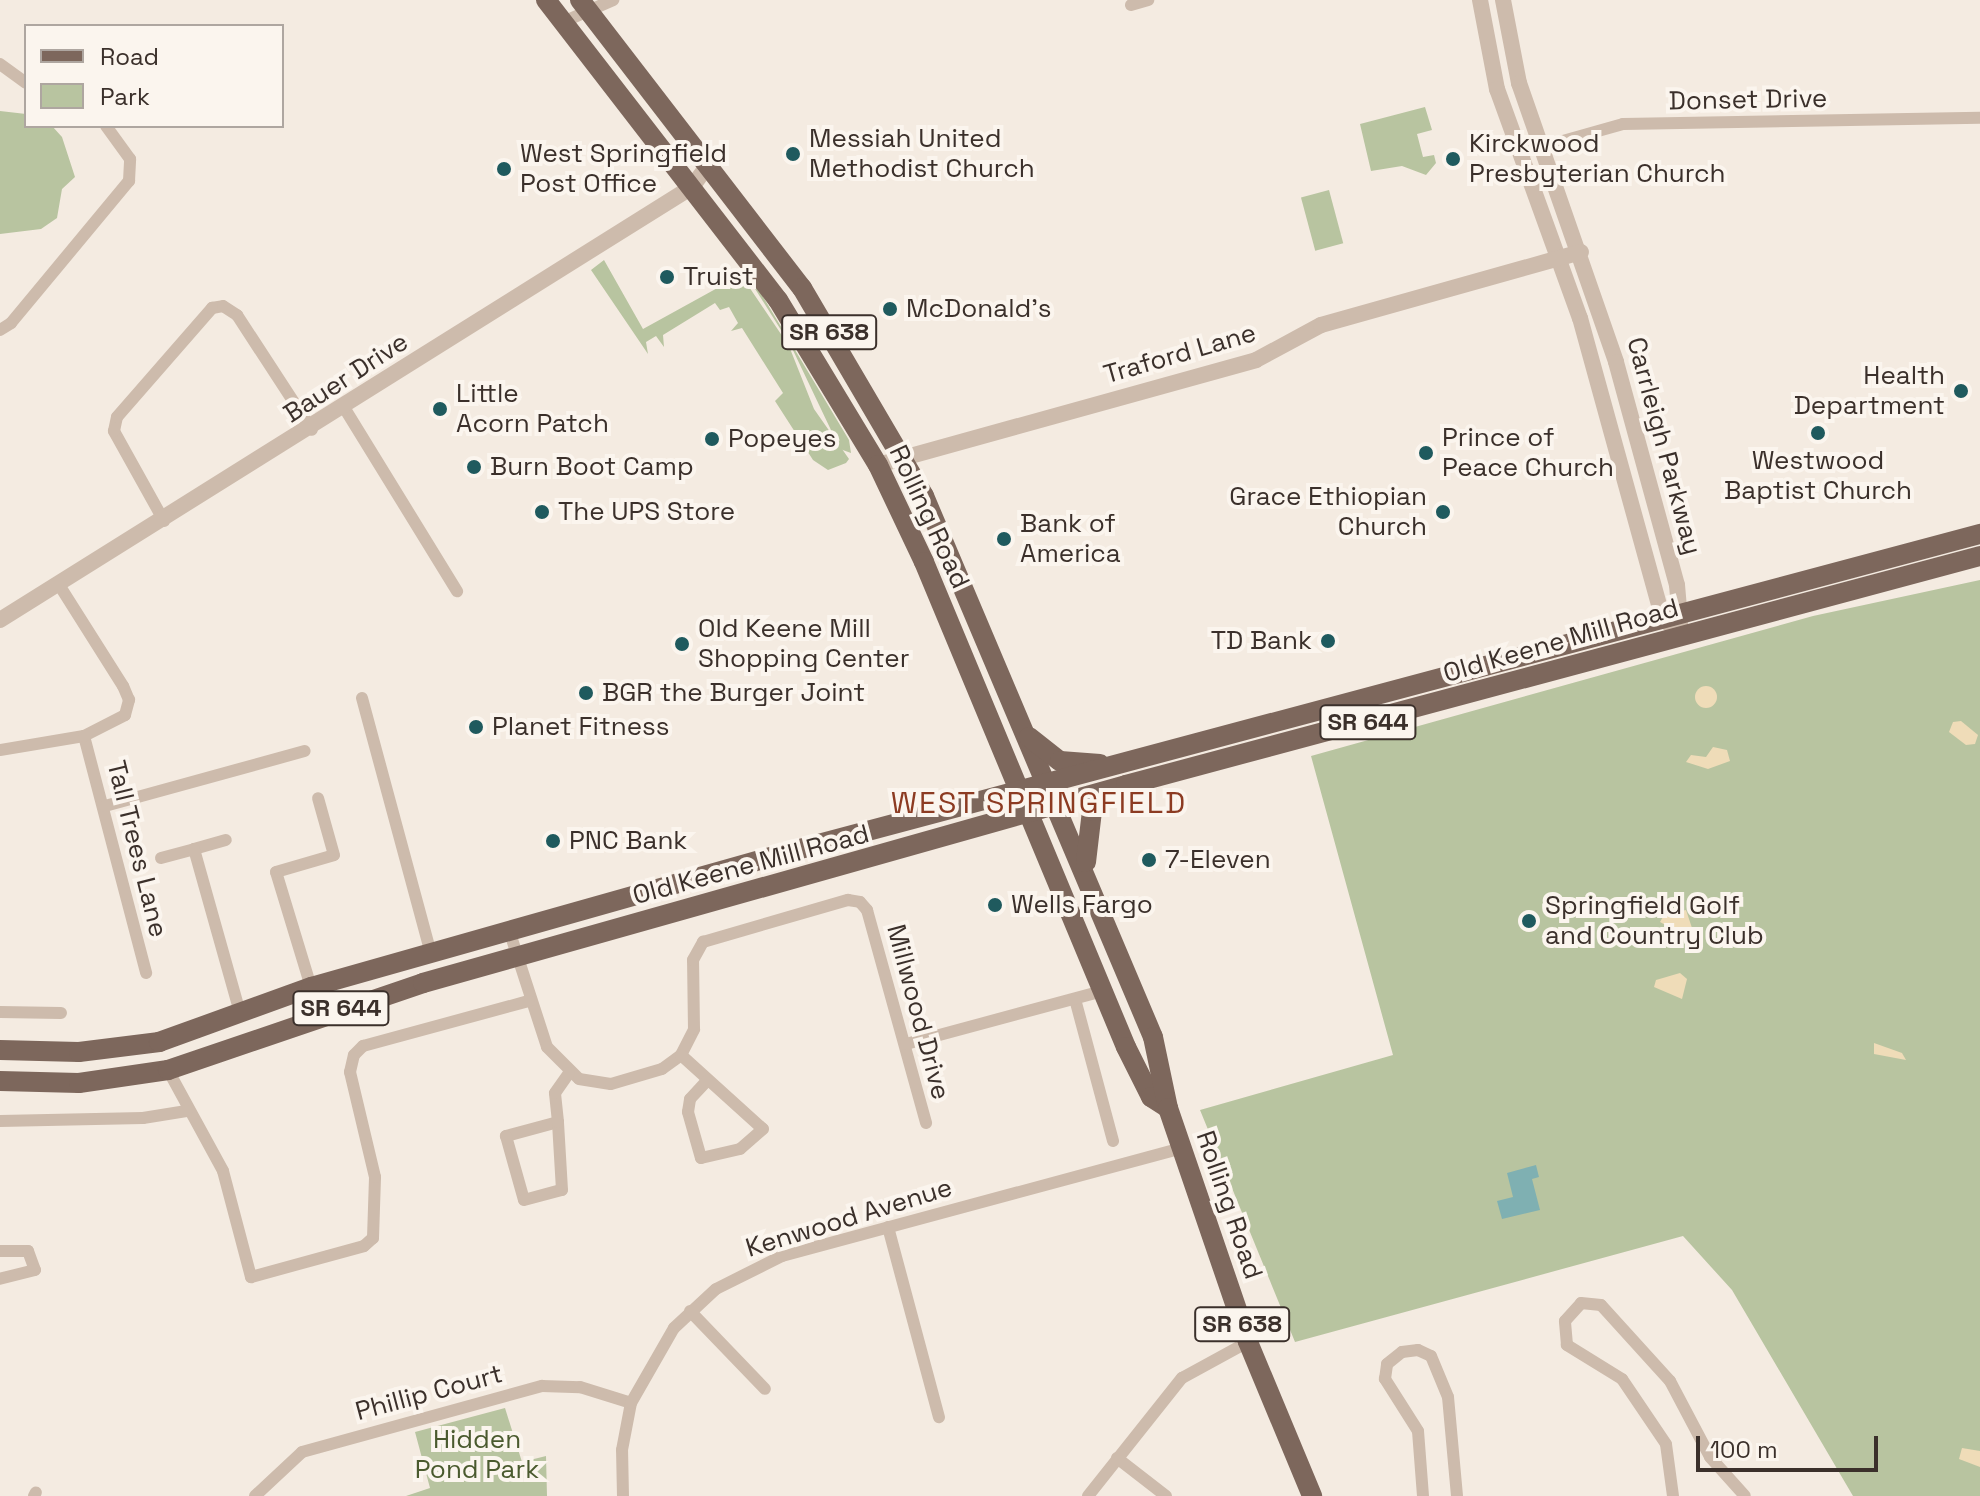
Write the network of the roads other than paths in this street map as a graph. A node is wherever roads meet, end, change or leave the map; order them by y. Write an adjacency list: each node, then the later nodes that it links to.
1 (546, 0): 8 (main road, Rolling Road / SR 638)
2 (613, 0): 7 (street)
3 (1148, 0): 6 (street)
4 (1480, 0): 14 (street, Carrleigh Parkway)
5 (1503, 0): 13 (street, Carrleigh Parkway)
6 (1131, 5)
7 (584, 6): 8 (street); 15 (main road, Rolling Road / SR 638)
8 (563, 22): 16 (main road, Rolling Road / SR 638)
9 (0, 64): 10 (street)
10 (24, 82)
11 (1980, 118): 13 (street, Donset Drive)
12 (107, 128): 19 (street)
13 (1542, 146): 14 (street, Donset Drive); 17 (street, Carrleigh Parkway)
14 (1520, 153): 18 (street, Carrleigh Parkway)
15 (709, 164): 16 (street, Bauer Drive); 22 (main road, Rolling Road / SR 638)
16 (692, 187): 20 (street, Bauer Drive); 23 (main road, Rolling Road / SR 638)
17 (1581, 252): 18 (street, Traford Lane); 29 (street, Carrleigh Parkway)
18 (1560, 260): 22 (street, Traford Lane); 29 (street, Carrleigh Parkway)
19 (0, 330)
20 (345, 409): 21 (street, Bauer Drive); 28 (street)
21 (312, 430): 24 (street, Bauer Drive); 24 (street)
22 (903, 457): 23 (street, Traford Lane); 33 (main road, Rolling Road / SR 638)
23 (878, 465): 40 (main road, Rolling Road / SR 638)
24 (164, 521): 27 (street, Bauer Drive)
25 (1980, 534): 29 (main road, Old Keene Mill Road / SR 644)
26 (1980, 556): 31 (main road, Old Keene Mill Road / SR 644)
27 (58, 583): 30 (street, Bauer Drive); 34 (street)
28 (457, 591)
29 (1672, 614): 31 (street, Carrleigh Parkway); 37 (main road, Old Keene Mill Road / SR 644)
30 (0, 620)
31 (1678, 636): 39 (main road, Old Keene Mill Road / SR 644)
32 (362, 698): 50 (street)
33 (1023, 731): 37 (main road); 38 (main road, Rolling Road / SR 638)
34 (84, 736): 35 (street); 42 (street, Tall Trees Lane)
35 (0, 750)
36 (305, 751): 42 (street)
37 (1129, 764): 38 (main road, Old Keene Mill Road / SR 644)
38 (1046, 785): 40 (main road, Old Keene Mill Road / SR 644); 43 (main road, Rolling Road / SR 638)
39 (1126, 785): 43 (main road, Old Keene Mill Road / SR 644); 48 (main road)
40 (1021, 792): 44 (main road, Rolling Road / SR 638); 49 (main road, Old Keene Mill Road / SR 644)
41 (318, 798): 53 (street)
42 (105, 806): 52 (street, Tall Trees Lane)
43 (1057, 807): 44 (main road, Old Keene Mill Road / SR 644); 48 (main road, Rolling Road / SR 638)
44 (1030, 815): 51 (main road, Old Keene Mill Road / SR 644); 54 (main road, Rolling Road / SR 638)
45 (226, 840): 46 (street)
46 (194, 849): 47 (street); 59 (street)
47 (161, 858)
48 (1088, 882): 67 (main road, Rolling Road / SR 638)
49 (509, 930): 50 (main road, Old Keene Mill Road / SR 644); 51 (street)
50 (431, 953): 53 (main road, Old Keene Mill Road / SR 644)
51 (518, 957): 56 (street); 63 (main road, Old Keene Mill Road / SR 644)
52 (146, 973)
53 (311, 987): 59 (main road, Old Keene Mill Road / SR 644)
54 (1103, 991): 55 (street); 67 (main road, Rolling Road / SR 638)
55 (1075, 999): 60 (street); 72 (street)
56 (529, 1001): 64 (street); 68 (street)
57 (0, 1012): 58 (street)
58 (61, 1013)
59 (240, 1013): 61 (main road, Old Keene Mill Road / SR 644)
60 (906, 1044): 62 (street, Millwood Drive); 71 (street, Millwood Drive)
61 (0, 1050)
62 (681, 1055): 64 (street); 66 (street)
63 (168, 1070): 65 (main road, Old Keene Mill Road / SR 644); 68 (street)
64 (569, 1073): 70 (street)
65 (0, 1081)
66 (707, 1081): 66 (street)
67 (1168, 1108): 73 (main road, Rolling Road / SR 638)
68 (186, 1111): 69 (street)
69 (0, 1121)
70 (558, 1122): 70 (street)
71 (926, 1123)
72 (1113, 1141)
73 (1182, 1148): 74 (street, Kenwood Avenue); 78 (main road, Rolling Road / SR 638)
74 (888, 1227): 77 (street, Kenwood Avenue); 81 (street)
75 (0, 1251): 76 (street)
76 (0, 1279)
77 (690, 1311): 79 (street); 80 (street, Kenwood Avenue)
78 (1248, 1342): 82 (street); 87 (main road, Rolling Road / SR 638)
79 (765, 1389)
80 (631, 1403): 83 (street, Phillip Court); 84 (street, Kenwood Avenue)
81 (939, 1417)
82 (1117, 1458): 85 (street); 86 (street)
83 (255, 1496)
84 (623, 1496)
85 (1088, 1496)
86 (1166, 1496)
87 (1312, 1496)
88 (1423, 1496): 89 (street)
89 (1457, 1496)
90 (1673, 1496): 91 (street)
91 (1745, 1496)

